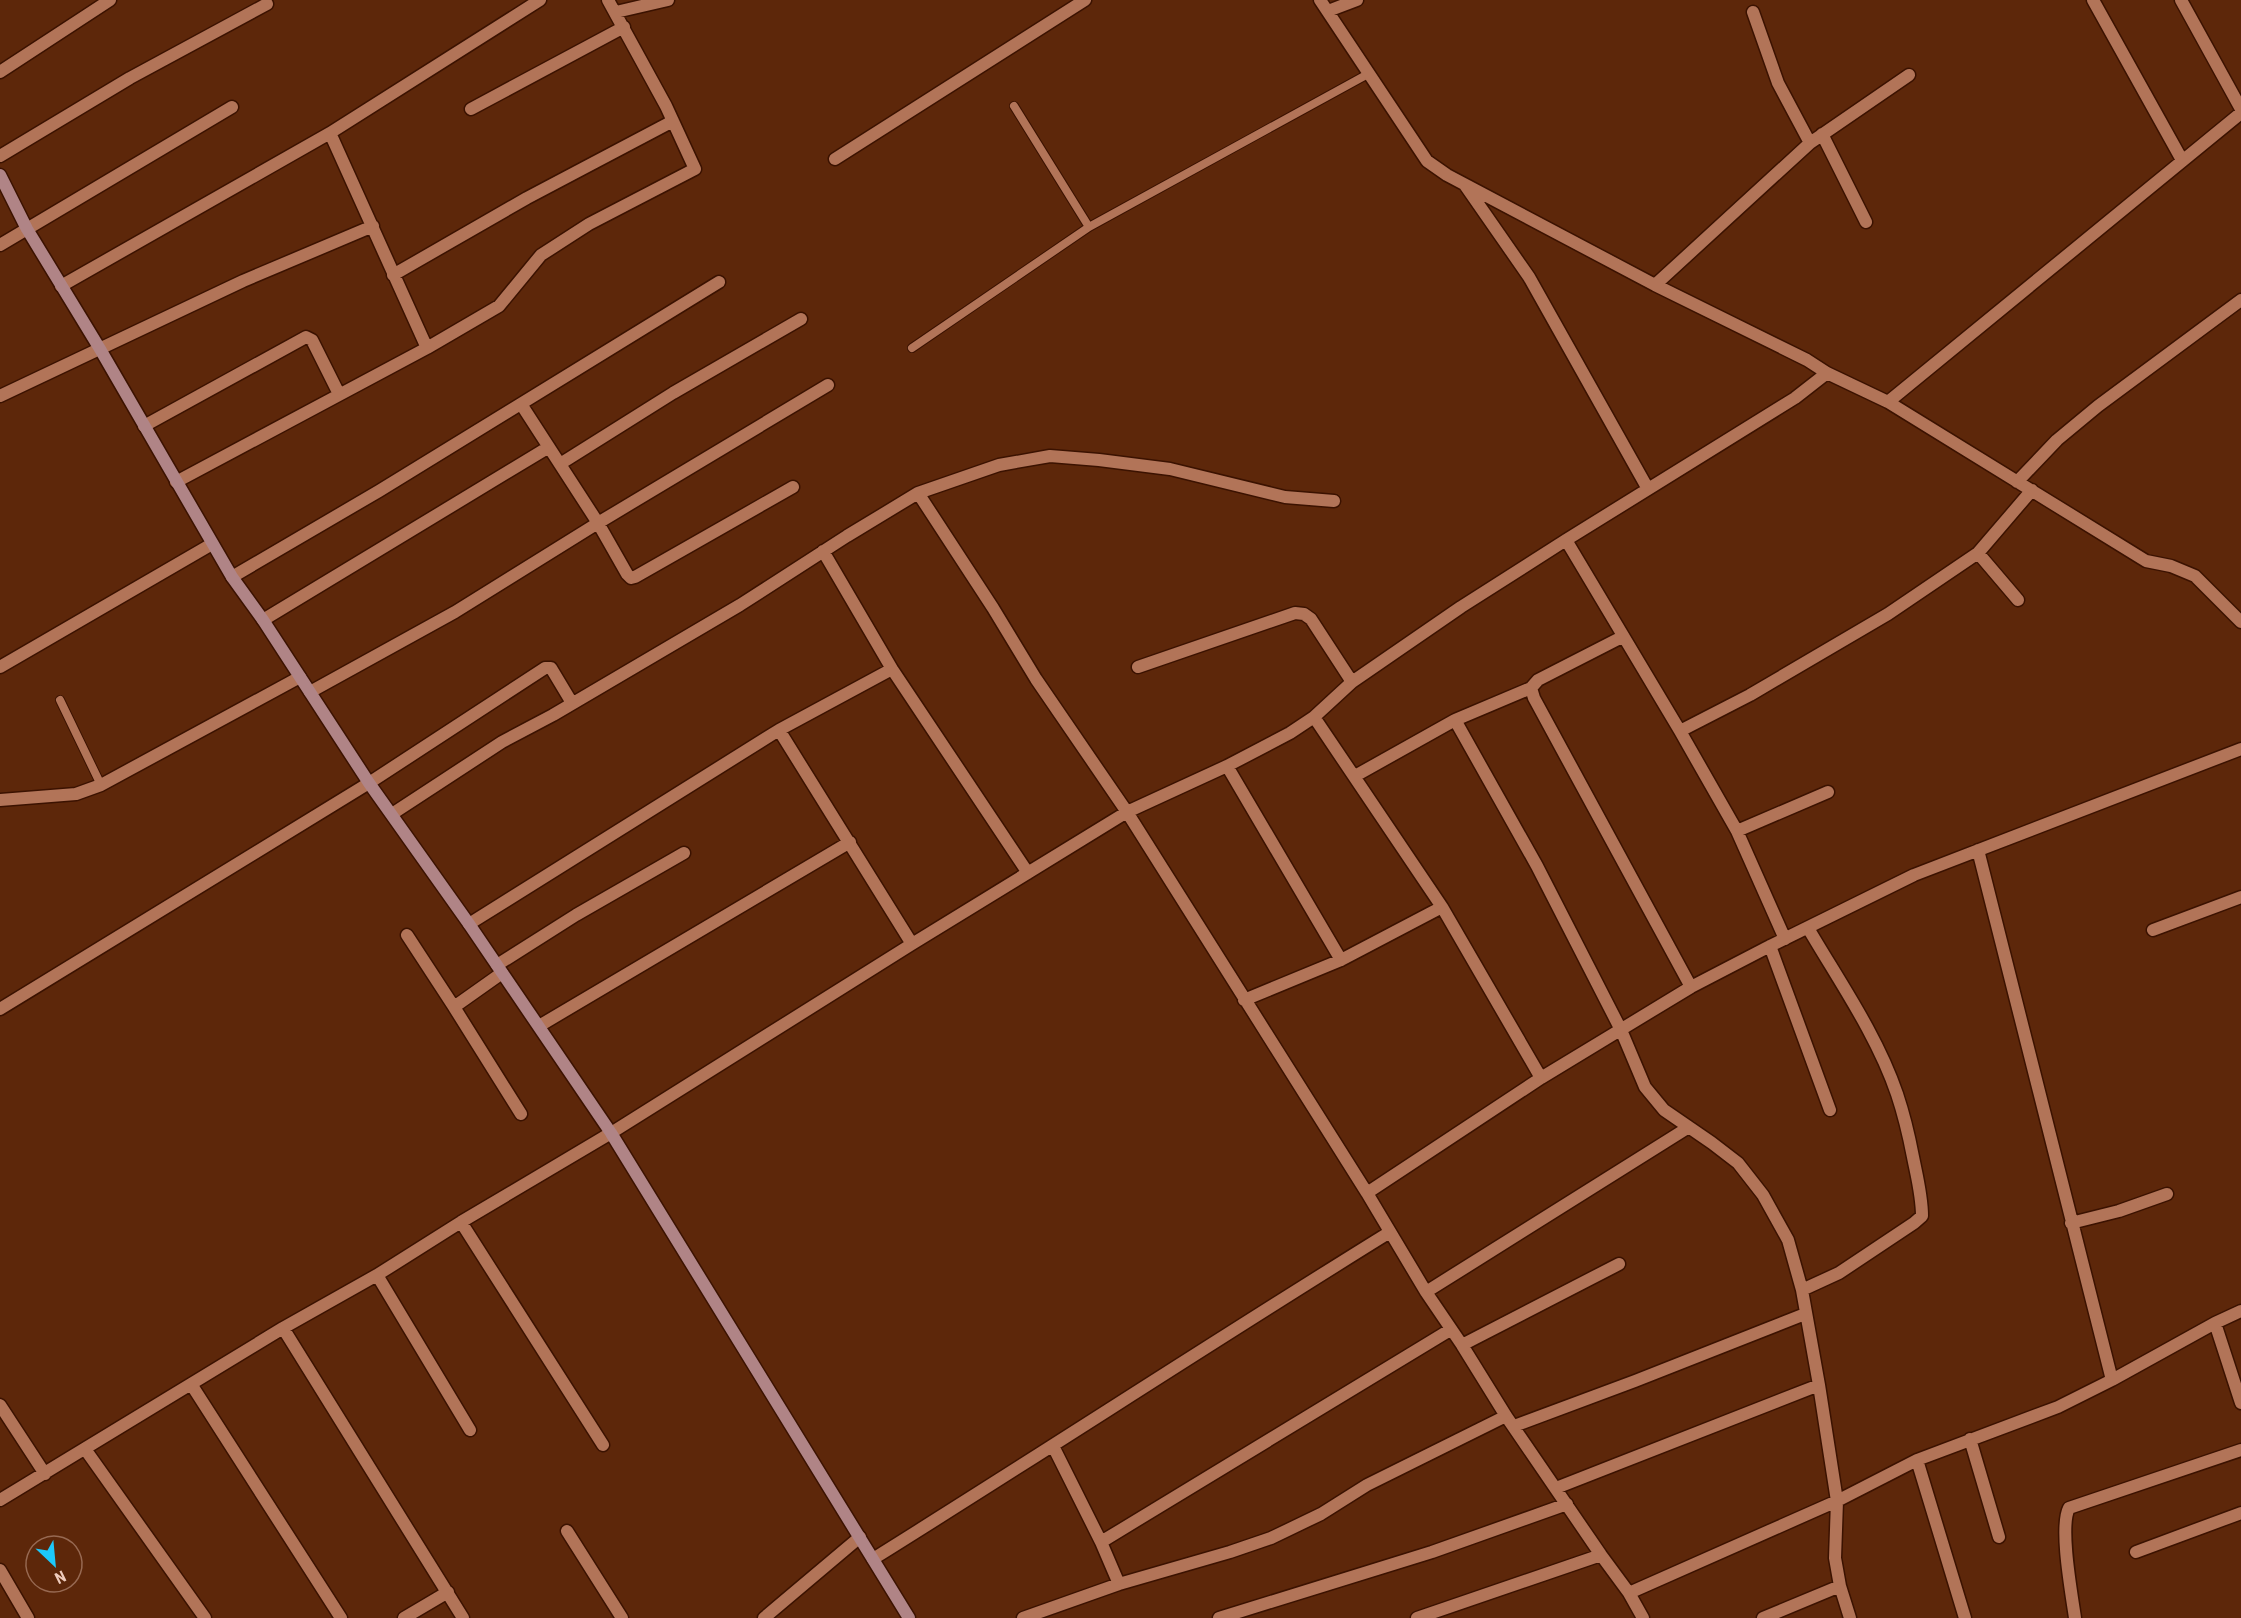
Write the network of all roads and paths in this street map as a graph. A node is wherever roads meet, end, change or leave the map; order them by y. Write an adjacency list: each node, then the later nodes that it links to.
1 (110, 0): 15 (street)
2 (540, 0): 24 (street)
3 (608, 0): 12 (street)
4 (668, 0): 12 (street)
5 (1085, 0): 28 (street)
6 (1320, 0): 11 (street)
7 (1357, 0): 11 (street)
8 (2093, 0): 29 (street)
9 (2181, 0): 21 (street)
10 (267, 4): 27 (street)
11 (1328, 11): 16 (street)
12 (616, 12): 14 (street)
13 (1753, 12): 26 (street)
14 (624, 27): 20 (street); 23 (street)
15 (0, 72)
16 (1368, 74): 31 (street); 34 (lane)
17 (1909, 75): 25 (street)
18 (1014, 106): 34 (lane)
19 (232, 107): 35 (street)
20 (471, 109)
21 (2241, 109)
22 (2241, 114): 29 (street)
23 (673, 121): 37 (street); 43 (street)
24 (330, 134): 33 (street); 40 (street)
25 (1822, 134): 26 (street); 32 (street)
26 (1810, 143): 39 (street)
27 (0, 156)
28 (835, 159)
29 (2182, 160): 50 (street)
30 (0, 175): 35 (street)
31 (1463, 182): 39 (street); 58 (street)
32 (1866, 222)
33 (373, 226): 37 (street); 45 (street)
34 (1089, 227): 44 (lane)
35 (27, 230): 36 (street); 40 (street)
36 (0, 245)
37 (393, 276): 43 (street)
38 (719, 282): 51 (street)
39 (1655, 285): 46 (street)
40 (61, 286): 45 (street)
41 (2241, 300): 56 (street)
42 (801, 319): 54 (street)
43 (427, 348): 48 (street)
44 (912, 348)
45 (100, 349): 49 (street); 52 (street)
46 (1827, 373): 50 (street); 58 (street)
47 (828, 385): 62 (street)
48 (339, 394): 52 (street); 55 (street)
49 (0, 396)
50 (1888, 402): 56 (street)
51 (521, 404): 53 (street); 67 (street)
52 (144, 426): 55 (street)
53 (549, 447): 54 (street); 69 (street)
54 (560, 464): 62 (street)
55 (176, 482): 64 (street)
56 (2018, 482): 59 (street)
57 (793, 487): 62 (street)
58 (1648, 489): 63 (street)
59 (2032, 490): 66 (street); 70 (street)
60 (918, 494): 61 (street); 65 (street); 92 (street)
61 (1334, 501)
62 (598, 523): 78 (street)
63 (1566, 540): 71 (street); 76 (street)
64 (212, 544): 67 (street); 72 (street)
65 (823, 551): 74 (street); 80 (street)
66 (1978, 553): 68 (street); 84 (street)
67 (232, 577): 69 (street)
68 (2018, 600)
69 (263, 620): 75 (street)
70 (2241, 622)
71 (1622, 637): 77 (street); 84 (street)
72 (0, 667)
73 (1138, 667): 76 (street)
74 (892, 669): 83 (street); 98 (street)
75 (300, 676): 78 (street); 89 (street)
76 (1352, 682): 81 (street)
77 (1531, 688): 82 (street); 110 (street)
78 (310, 692): 88 (street)
79 (60, 700): 89 (lane)
80 (572, 703): 88 (street); 93 (street)
81 (1314, 717): 86 (street); 87 (street)
82 (1455, 720): 87 (street); 115 (street)
83 (779, 730): 95 (street); 101 (street)
84 (1680, 731): 94 (street)
85 (2241, 749): 96 (street)
86 (1227, 766): 92 (street); 108 (street)
87 (1355, 776): 100 (street)
88 (369, 783): 93 (street); 113 (street)
89 (101, 785): 91 (street)
90 (1828, 792): 94 (street)
91 (0, 800)
92 (1127, 812): 98 (street); 111 (street)
93 (392, 814): 101 (street)
94 (1737, 831): 105 (street)
95 (850, 842): 106 (street); 114 (street)
96 (1978, 850): 102 (street); 124 (street)
97 (684, 852): 109 (street)
98 (1028, 873): 106 (street)
99 (2241, 897): 103 (street)
100 (1442, 907): 108 (street); 116 (street)
101 (469, 924): 109 (street)
102 (1808, 928): 105 (street); 128 (street)
103 (2153, 930)
104 (407, 935): 112 (street)
105 (1785, 939): 107 (street)
106 (912, 944): 120 (street)
107 (1770, 946): 110 (street); 117 (street)
108 (1341, 960): 111 (street)
109 (500, 969): 112 (street); 114 (street)
110 (1691, 987): 115 (street)
111 (1244, 1000): 121 (street)
112 (454, 1007): 118 (street)
113 (0, 1009)
114 (539, 1026): 120 (street)
115 (1621, 1030): 116 (street); 119 (street)
116 (1541, 1078): 121 (street)
117 (1830, 1110)
118 (521, 1114)
119 (1689, 1127): 128 (street); 129 (street)
120 (611, 1133): 123 (street); 156 (street)
121 (1367, 1193): 125 (street)
122 (2166, 1194): 124 (street)
123 (461, 1222): 127 (street); 144 (street)
124 (2071, 1223): 136 (street)
125 (1390, 1232): 129 (street); 145 (street)
126 (1619, 1264): 135 (street)
127 (377, 1275): 133 (street); 142 (street)
128 (1802, 1290): 131 (street)
129 (1425, 1292): 134 (street)
130 (2241, 1311): 132 (street)
131 (1805, 1314): 138 (street); 141 (street)
132 (2215, 1323): 136 (street); 139 (street)
133 (283, 1328): 137 (street); 165 (street)
134 (1450, 1330): 135 (street); 158 (street)
135 (1462, 1345): 141 (street)
136 (2112, 1380): 143 (street)
137 (191, 1384): 146 (street); 169 (street)
138 (1819, 1385): 150 (street); 152 (street)
139 (2241, 1403)
140 (0, 1405): 149 (street)
141 (1510, 1421): 150 (street); 163 (street)
142 (470, 1430)
143 (1970, 1439): 148 (street); 157 (street)
144 (603, 1445)
145 (1053, 1446): 158 (street); 161 (street)
146 (85, 1449): 149 (street); 168 (street)
147 (2241, 1450): 182 (street)
148 (1917, 1460): 152 (street); 181 (street)
149 (45, 1474): 151 (street)
150 (1556, 1488): 153 (street)
151 (0, 1500)
152 (1837, 1501): 164 (street); 166 (street)
153 (1567, 1504): 160 (street); 176 (street)
154 (2241, 1513): 159 (street)
155 (567, 1531): 172 (street)
156 (860, 1537): 161 (street); 173 (street)
157 (1999, 1537)
158 (1101, 1542): 163 (street)
159 (2136, 1552)
160 (1601, 1555): 166 (street); 177 (street)
161 (873, 1559): 174 (street)
162 (0, 1570): 167 (street)
163 (1119, 1584): 175 (street)
164 (1840, 1586): 179 (street); 180 (street)
165 (448, 1592): 170 (street); 171 (street)
166 (1629, 1593): 178 (street)
167 (28, 1618)
168 (205, 1618)
169 (341, 1618)
170 (404, 1618)
171 (463, 1618)
172 (622, 1618)
173 (764, 1618)
174 (909, 1618)
175 (1023, 1618)
176 (1219, 1618)
177 (1418, 1618)
178 (1643, 1618)
179 (1763, 1618)
180 (1850, 1618)
181 (1965, 1618)
182 (2075, 1618)

